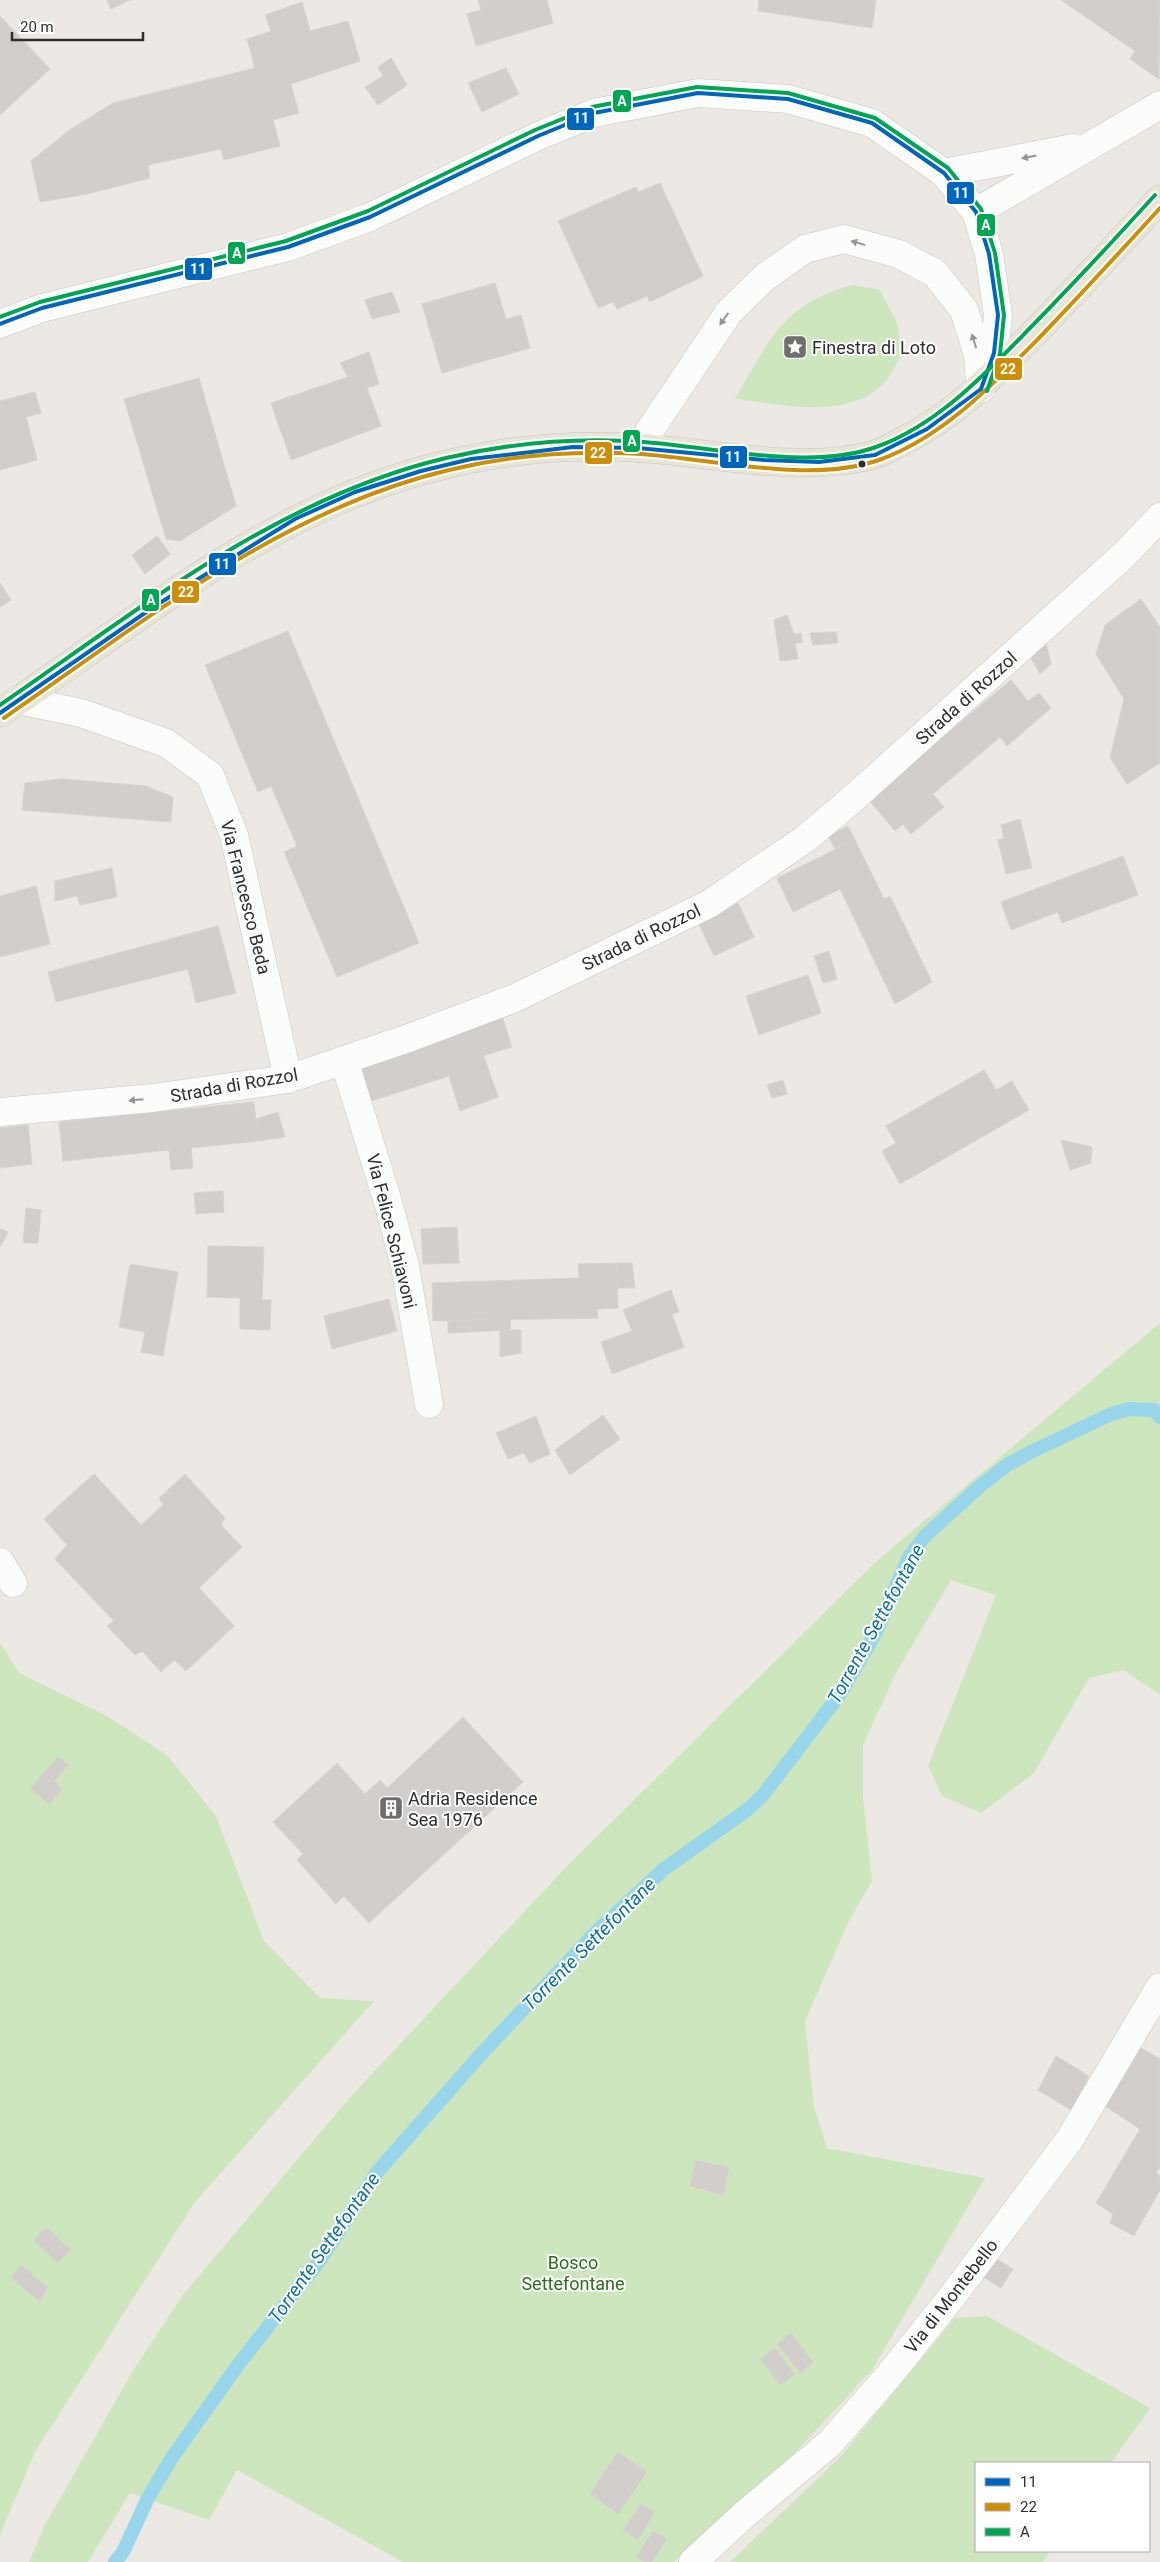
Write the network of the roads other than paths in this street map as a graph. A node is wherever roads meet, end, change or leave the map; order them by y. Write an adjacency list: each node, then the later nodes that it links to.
1 (1160, 105): 2 (street)
2 (1094, 144): 3 (street, one-way to 3); 5 (street)
3 (944, 173): 5 (street); 6 (street)
4 (1160, 199): 7 (main road)
5 (976, 212): 7 (street)
6 (0, 324)
7 (981, 389): 8 (main road); 8 (street, one-way to 8)
8 (638, 448): 10 (main road)
9 (1160, 517): 11 (street, Strada di Rozzol)
10 (9, 707): 12 (street, Via Francesco Beda)
11 (344, 1060): 12 (street, Strada di Rozzol); 14 (street, Via Felice Schiavoni)
12 (288, 1079): 13 (street, Strada di Rozzol, one-way to 13)
13 (0, 1112)
14 (429, 1404)
15 (1160, 1988): 16 (street, Via di Montebello)
16 (693, 2562)

